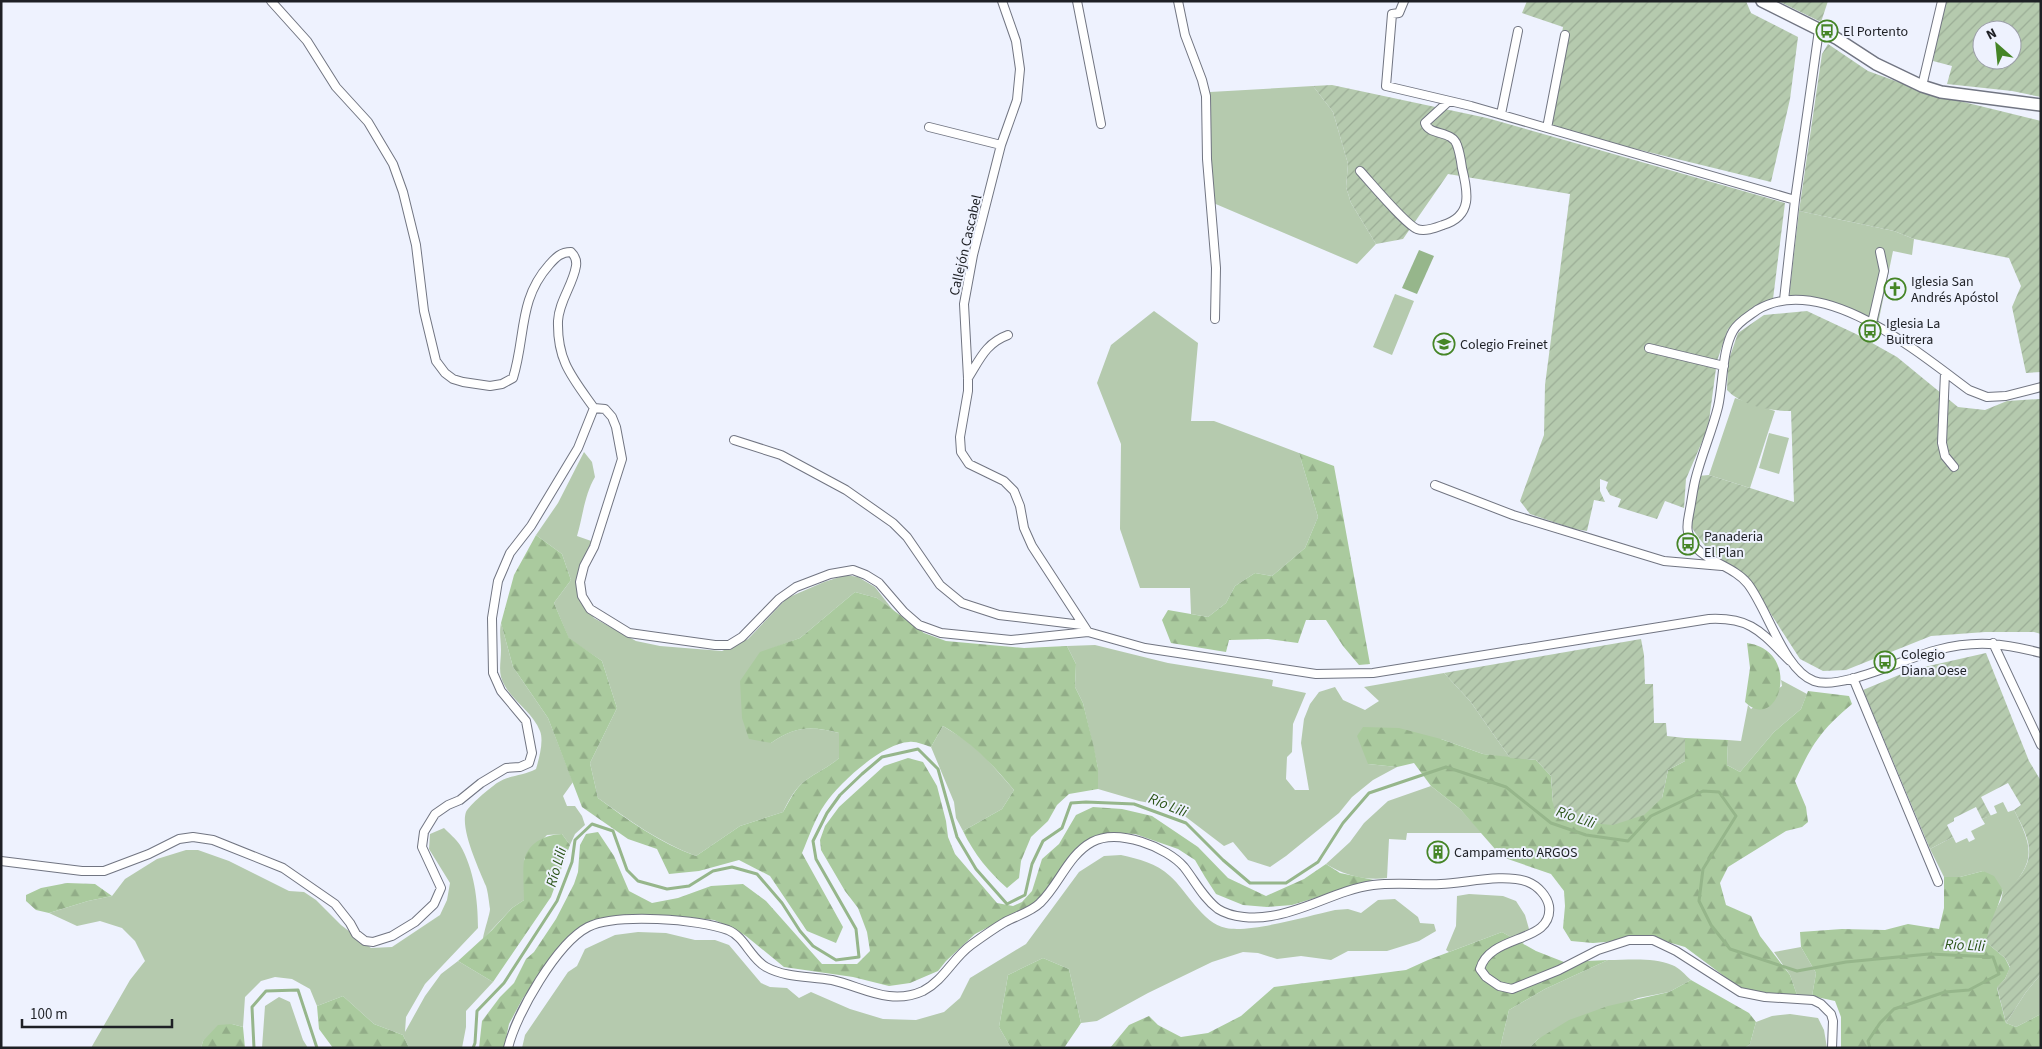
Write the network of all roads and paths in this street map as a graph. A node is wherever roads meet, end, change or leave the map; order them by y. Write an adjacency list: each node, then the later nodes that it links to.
1 (271, 1): 31 (street)
2 (1002, 1): 18 (street, Callejón Cascabel)
3 (1077, 1): 15 (street)
4 (1178, 1): 23 (street)
5 (1404, 1): 12 (street)
6 (1762, 1): 8 (street)
7 (1942, 1): 11 (street)
8 (1819, 30): 11 (street); 20 (street)
9 (1518, 31): 14 (street)
10 (1565, 35): 17 (street)
11 (1922, 86): 13 (street)
12 (1449, 101): 14 (street); 19 (street)
13 (2041, 105)
14 (1500, 114): 17 (street)
15 (1101, 124)
16 (929, 127): 18 (street)
17 (1547, 128): 20 (street)
18 (1001, 144): 29 (street, Callejón Cascabel)
19 (1360, 171)
20 (1795, 200): 22 (street)
21 (1880, 252): 24 (street)
22 (1784, 300): 24 (street); 27 (street)
23 (1215, 319)
24 (1872, 323): 28 (street)
25 (1008, 334): 29 (street)
26 (1649, 348): 27 (street)
27 (1724, 366): 35 (street)
28 (1945, 373): 30 (street); 33 (street)
29 (968, 378): 36 (street, Callejón Cascabel)
30 (2041, 387)
31 (594, 408): 37 (street); 43 (street)
32 (734, 440): 36 (street)
33 (1954, 467)
34 (1435, 485): 35 (street)
35 (1724, 566): 40 (street)
36 (1082, 625): 37 (street, Callejón Cascabel)
37 (1088, 632): 40 (street)
38 (1992, 643): 39 (street); 41 (street); 42 (street)
39 (2041, 653)
40 (1790, 660): 41 (street)
41 (1853, 678): 44 (street)
42 (2041, 745)
43 (1, 861)
44 (1938, 882)
45 (508, 1048): 46 (street)
46 (1832, 1048)

